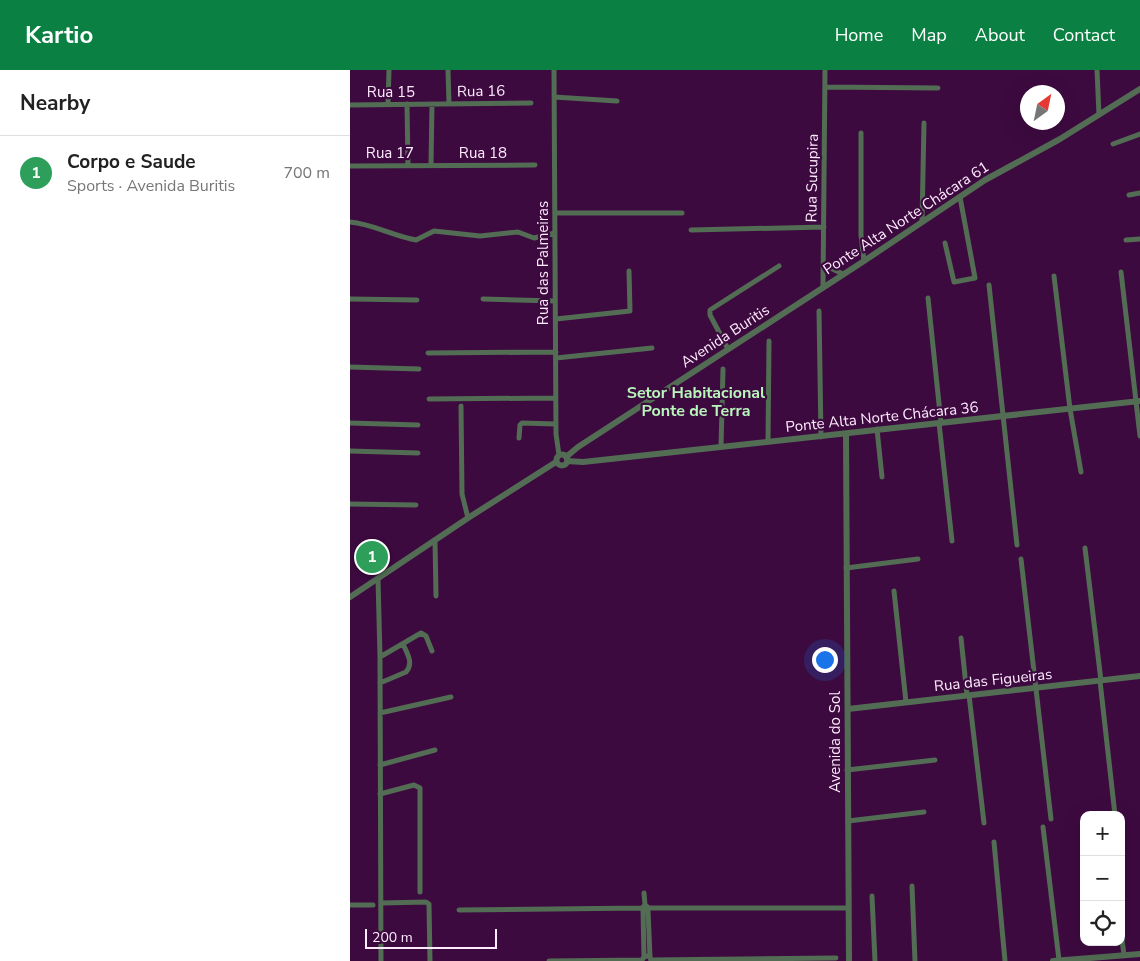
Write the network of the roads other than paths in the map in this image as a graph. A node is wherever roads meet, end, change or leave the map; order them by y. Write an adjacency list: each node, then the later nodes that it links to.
1 (389, 70): 12 (street)
2 (448, 70): 15 (street)
3 (554, 70): 9 (street, Rua das Palmeiras)
4 (825, 70): 6 (street, Rua Sucupira)
5 (1097, 70): 17 (street)
6 (825, 88): 7 (street); 33 (street, Rua Sucupira)
7 (938, 88)
8 (1140, 89): 17 (street, Ponte Alta Norte Chácara 61)
9 (554, 97): 10 (street); 29 (street, Rua das Palmeiras)
10 (617, 101)
11 (531, 103): 15 (street, Rua 16)
12 (388, 104): 13 (street, Rua 15); 16 (street, Rua 15)
13 (407, 104): 14 (street, Rua 15); 24 (street)
14 (432, 104): 15 (street, Rua 16); 25 (street)
15 (450, 104)
16 (350, 105)
17 (1099, 115): 28 (street, Ponte Alta Norte Chácara 61)
18 (924, 123): 32 (street)
19 (862, 133): 39 (street)
20 (1140, 134): 21 (street)
21 (1113, 144)
22 (535, 165): 25 (street, Rua 18)
23 (350, 166): 24 (street, Rua 17)
24 (408, 166): 25 (street, Rua 17)
25 (431, 166)
26 (1140, 193): 27 (street)
27 (1129, 194)
28 (960, 197): 32 (street, Ponte Alta Norte Chácara 61); 38 (street)
29 (555, 213): 30 (street); 35 (street, Rua das Palmeiras)
30 (682, 213)
31 (350, 222): 35 (street)
32 (922, 222): 39 (street, Ponte Alta Norte Chácara 61)
33 (824, 227): 34 (street); 40 (street, Rua Sucupira)
34 (691, 230)
35 (555, 232): 52 (street, Rua das Palmeiras)
36 (1140, 239): 37 (street)
37 (1126, 240)
38 (945, 243)
39 (864, 261): 44 (street, Ponte Alta Norte Chácara 61)
40 (824, 265): 44 (street); 47 (street, Rua Sucupira)
41 (779, 266): 57 (street)
42 (629, 271): 54 (street)
43 (1121, 272): 65 (street)
44 (843, 274): 47 (street, Ponte Alta Norte Chácara 61)
45 (1054, 276): 67 (street)
46 (989, 286): 68 (street)
47 (823, 287): 57 (street, Avenida Buritis)
48 (928, 298): 70 (street)
49 (350, 299): 51 (street)
50 (483, 299): 52 (street)
51 (417, 300)
52 (556, 301): 54 (street, Rua das Palmeiras)
53 (819, 311): 76 (street)
54 (556, 319): 59 (street, Rua das Palmeiras)
55 (769, 341): 78 (street)
56 (652, 348): 59 (street)
57 (728, 348): 82 (street, Avenida Buritis)
58 (428, 353): 59 (street)
59 (556, 355): 63 (street, Rua das Palmeiras)
60 (350, 367): 61 (street)
61 (419, 369)
62 (723, 369): 79 (street)
63 (556, 398): 64 (street); 71 (street, Rua das Palmeiras)
64 (429, 399)
65 (1138, 402): 67 (street, Ponte Alta Norte Chácara 36); 75 (street)
66 (461, 406): 87 (street)
67 (1070, 409): 68 (street, Ponte Alta Norte Chácara 36); 83 (street)
68 (1004, 416): 70 (street, Ponte Alta Norte Chácara 36); 90 (street)
69 (350, 423): 72 (street)
70 (940, 423): 73 (street, Ponte Alta Norte Chácara 36); 89 (street)
71 (556, 424): 77 (street); 82 (street, Rua das Palmeiras)
72 (418, 425)
73 (877, 429): 74 (street, Ponte Alta Norte Chácara 36); 84 (street)
74 (846, 434): 76 (street, Ponte Alta Norte Chácara 36); 94 (street, Avenida do Sol)
75 (1140, 436)
76 (821, 437): 78 (street, Ponte Alta Norte Chácara 36)
77 (519, 438)
78 (768, 442): 79 (street, Ponte Alta Norte Chácara 36)
79 (721, 447): 82 (street, Ponte Alta Norte Chácara 36)
80 (350, 451): 81 (street)
81 (418, 454)
82 (564, 457): 87 (street, Ponte Alta Norte Chácara 36)
83 (1081, 472)
84 (882, 476)
85 (350, 504): 86 (street)
86 (416, 506)
87 (468, 518): 88 (street)
88 (435, 541): 95 (street); 97 (street)
89 (952, 542)
90 (1017, 545)
91 (1085, 548): 104 (street)
92 (918, 559): 94 (street)
93 (1021, 559): 106 (street)
94 (846, 568): 110 (street, Avenida do Sol)
95 (378, 579): 98 (street); 102 (street)
96 (894, 591): 109 (street)
97 (436, 596)
98 (350, 597)
99 (960, 638): 107 (street)
100 (403, 644): 101 (street); 102 (street); 105 (street)
101 (432, 651)
102 (380, 657): 105 (street)
103 (1140, 676): 104 (street, Rua das Figueiras)
104 (1101, 681): 106 (street, Rua das Figueiras); 117 (street)
105 (380, 683): 111 (street)
106 (1035, 688): 107 (street, Rua das Figueiras); 119 (street)
107 (968, 695): 109 (street, Rua das Figueiras); 121 (street)
108 (451, 697): 111 (street)
109 (906, 702): 110 (street, Rua das Figueiras)
110 (848, 709): 115 (street, Avenida do Sol)
111 (380, 713): 114 (street)
112 (435, 750): 114 (street)
113 (935, 760): 115 (street)
114 (380, 765): 116 (street)
115 (847, 770): 120 (street, Avenida do Sol)
116 (380, 794): 125 (street); 128 (street)
117 (1115, 811)
118 (924, 812): 120 (street)
119 (1051, 819)
120 (848, 821): 132 (street, Avenida do Sol)
121 (984, 822)
122 (1043, 827): 149 (street)
123 (994, 842): 148 (street)
124 (912, 886): 147 (street)
125 (420, 892)
126 (644, 892): 131 (street)
127 (872, 896): 146 (street)
128 (381, 903): 142 (street); 143 (street)
129 (350, 905): 130 (street)
130 (373, 905)
131 (645, 908): 132 (street); 133 (street); 139 (street); 140 (street)
132 (848, 908): 145 (street, Avenida do Sol)
133 (459, 910)
134 (1123, 946): 135 (street)
135 (1124, 955): 136 (street); 138 (street)
136 (1139, 956)
137 (836, 958): 140 (street)
138 (1114, 958): 141 (street)
139 (643, 959): 140 (street); 144 (street)
140 (651, 960)
141 (1068, 960): 149 (street)
142 (381, 961)
143 (430, 961)
144 (549, 961)
145 (849, 961)
146 (875, 961)
147 (915, 961)
148 (1005, 961)
149 (1056, 961)

